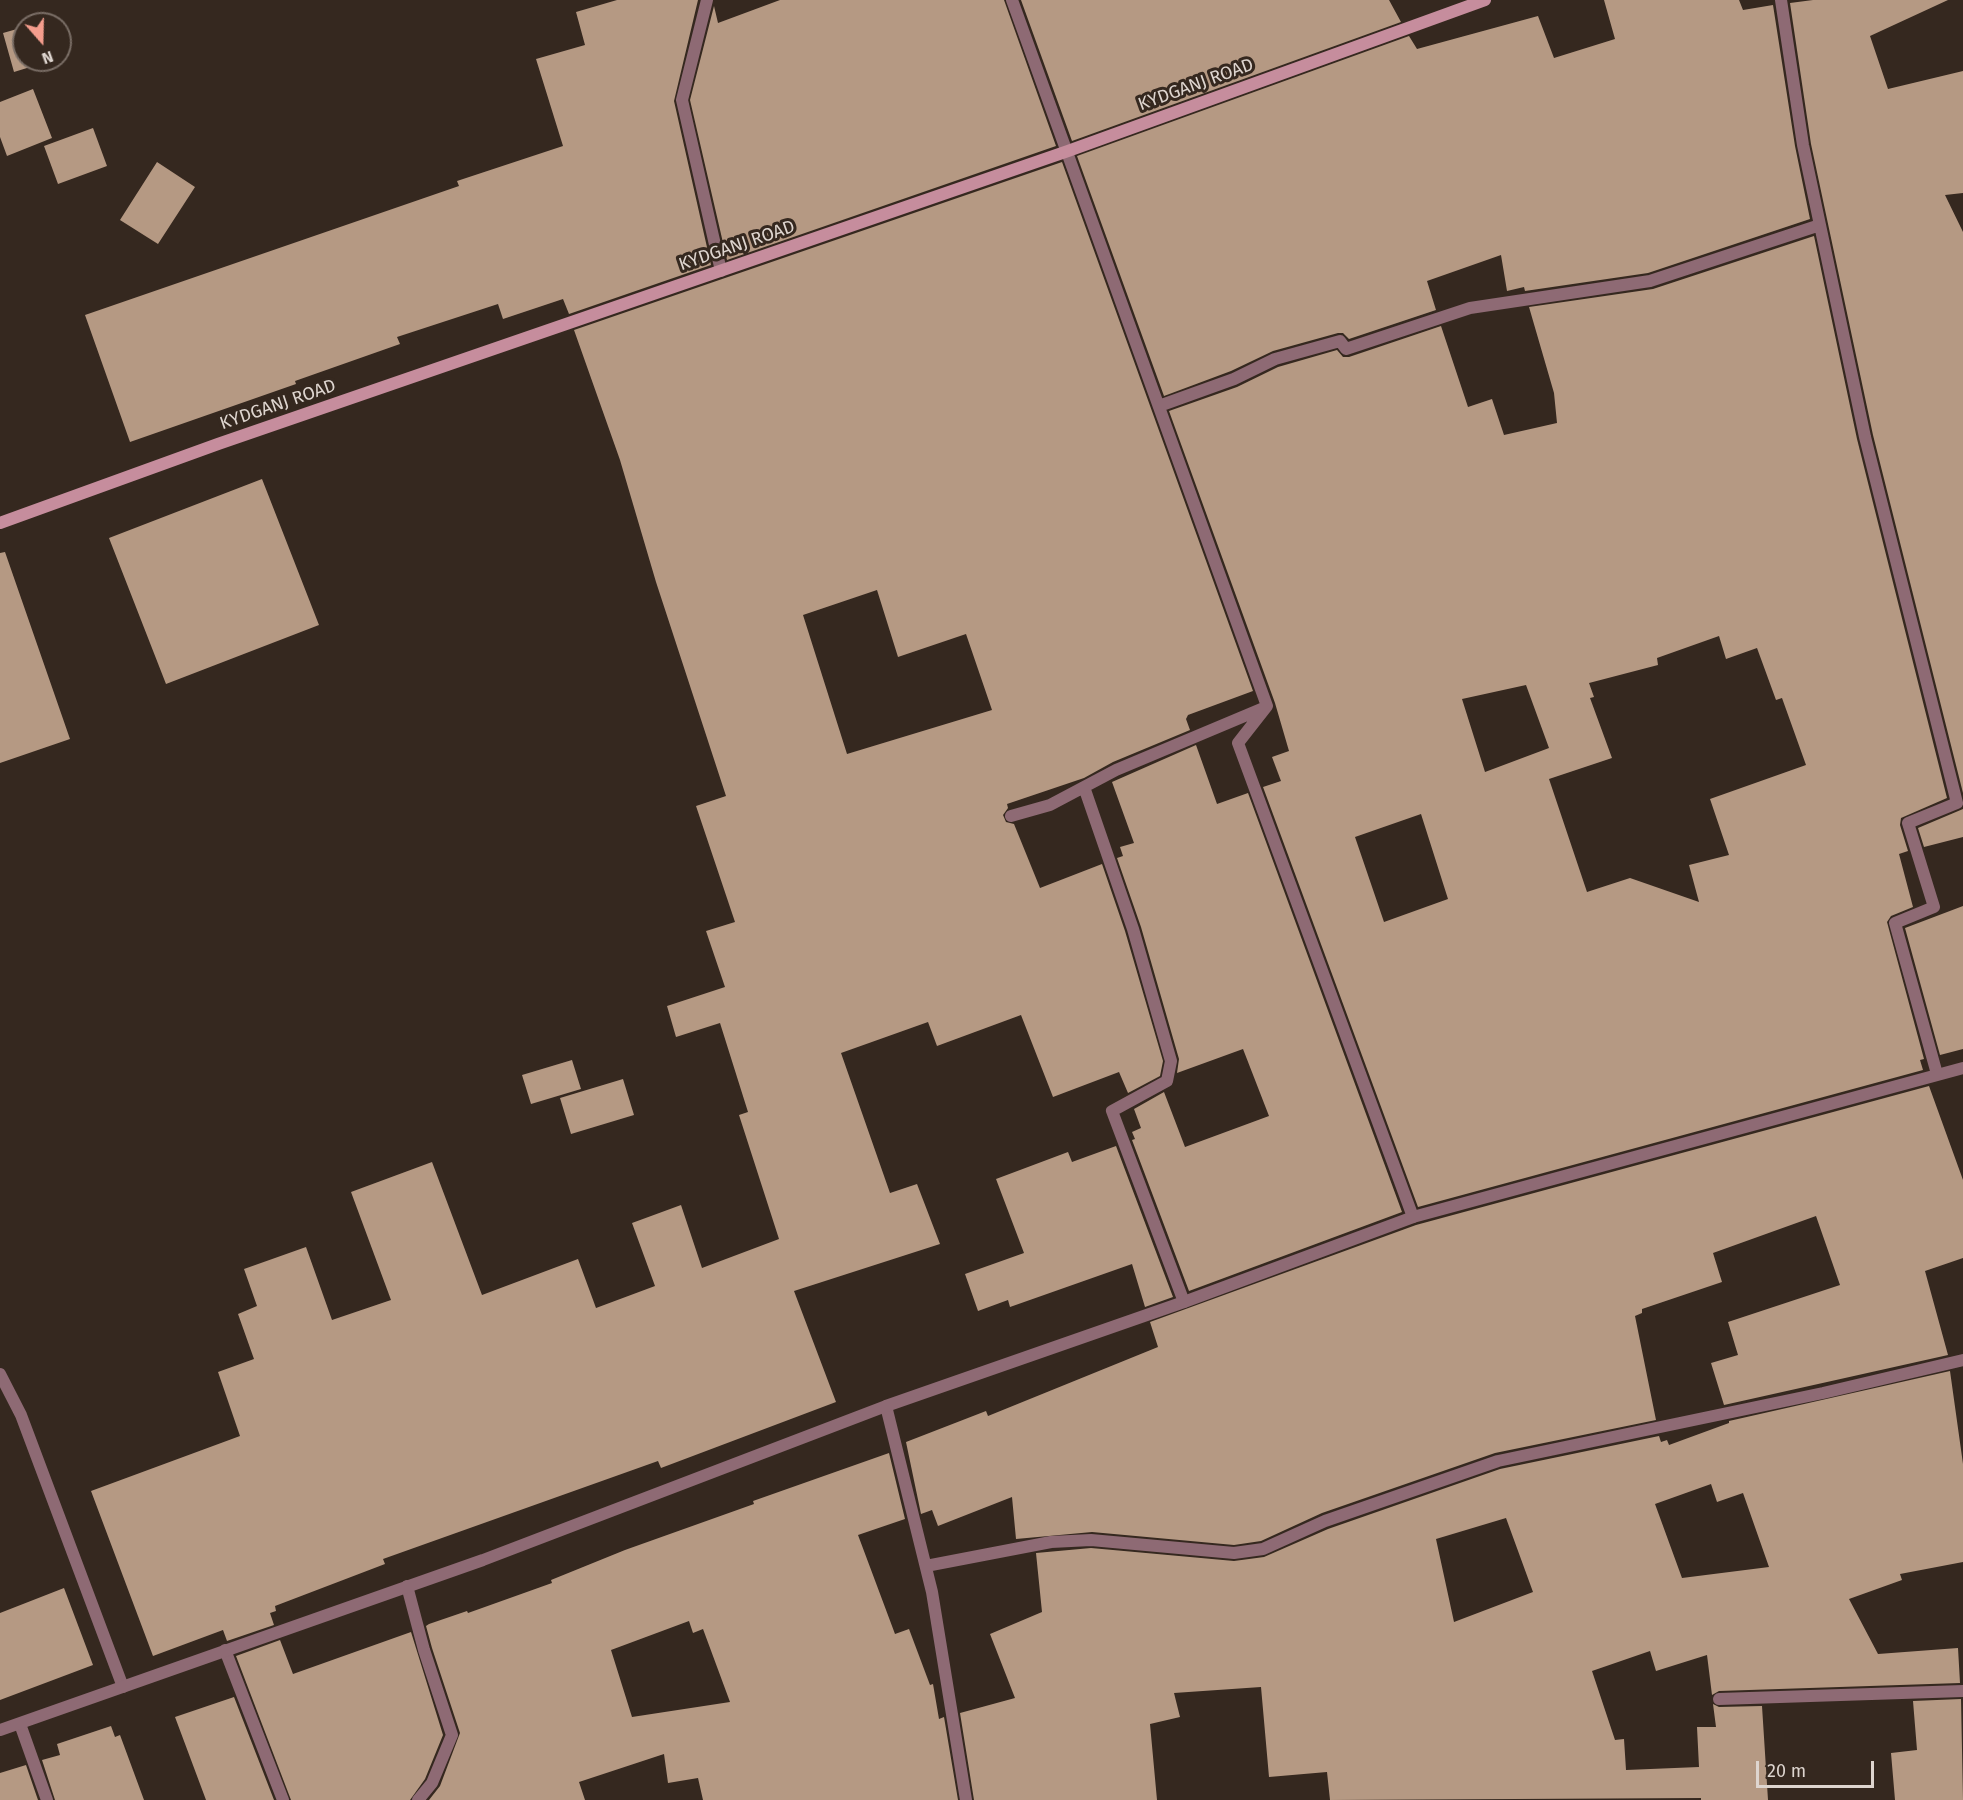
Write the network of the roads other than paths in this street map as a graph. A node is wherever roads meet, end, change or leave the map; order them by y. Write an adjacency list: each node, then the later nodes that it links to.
1 (707, 0): 7 (street)
2 (1012, 0): 5 (street)
3 (1485, 0): 5 (main road, KYDGANJ ROAD)
4 (1780, 0): 6 (street)
5 (1068, 151): 7 (main road, KYDGANJ ROAD); 8 (street)
6 (1820, 225): 8 (street); 14 (street)
7 (721, 271): 9 (main road, KYDGANJ ROAD)
8 (1159, 406): 10 (street)
9 (0, 523)
10 (1267, 706): 11 (street); 15 (street)
11 (1084, 787): 12 (street); 16 (street)
12 (1011, 816)
13 (1963, 1068): 14 (street)
14 (1937, 1074): 15 (street)
15 (1413, 1217): 16 (street)
16 (1184, 1302): 19 (street)
17 (1963, 1360): 20 (street)
18 (0, 1374): 23 (street)
19 (886, 1406): 20 (street); 21 (street)
20 (926, 1566): 31 (street)
21 (407, 1586): 22 (street); 30 (street)
22 (225, 1650): 23 (street); 29 (street)
23 (123, 1687): 26 (street)
24 (1963, 1691): 25 (street)
25 (1719, 1699)
26 (20, 1724): 27 (street); 28 (street)
27 (0, 1730)
28 (47, 1800)
29 (284, 1800)
30 (418, 1800)
31 (966, 1800)

